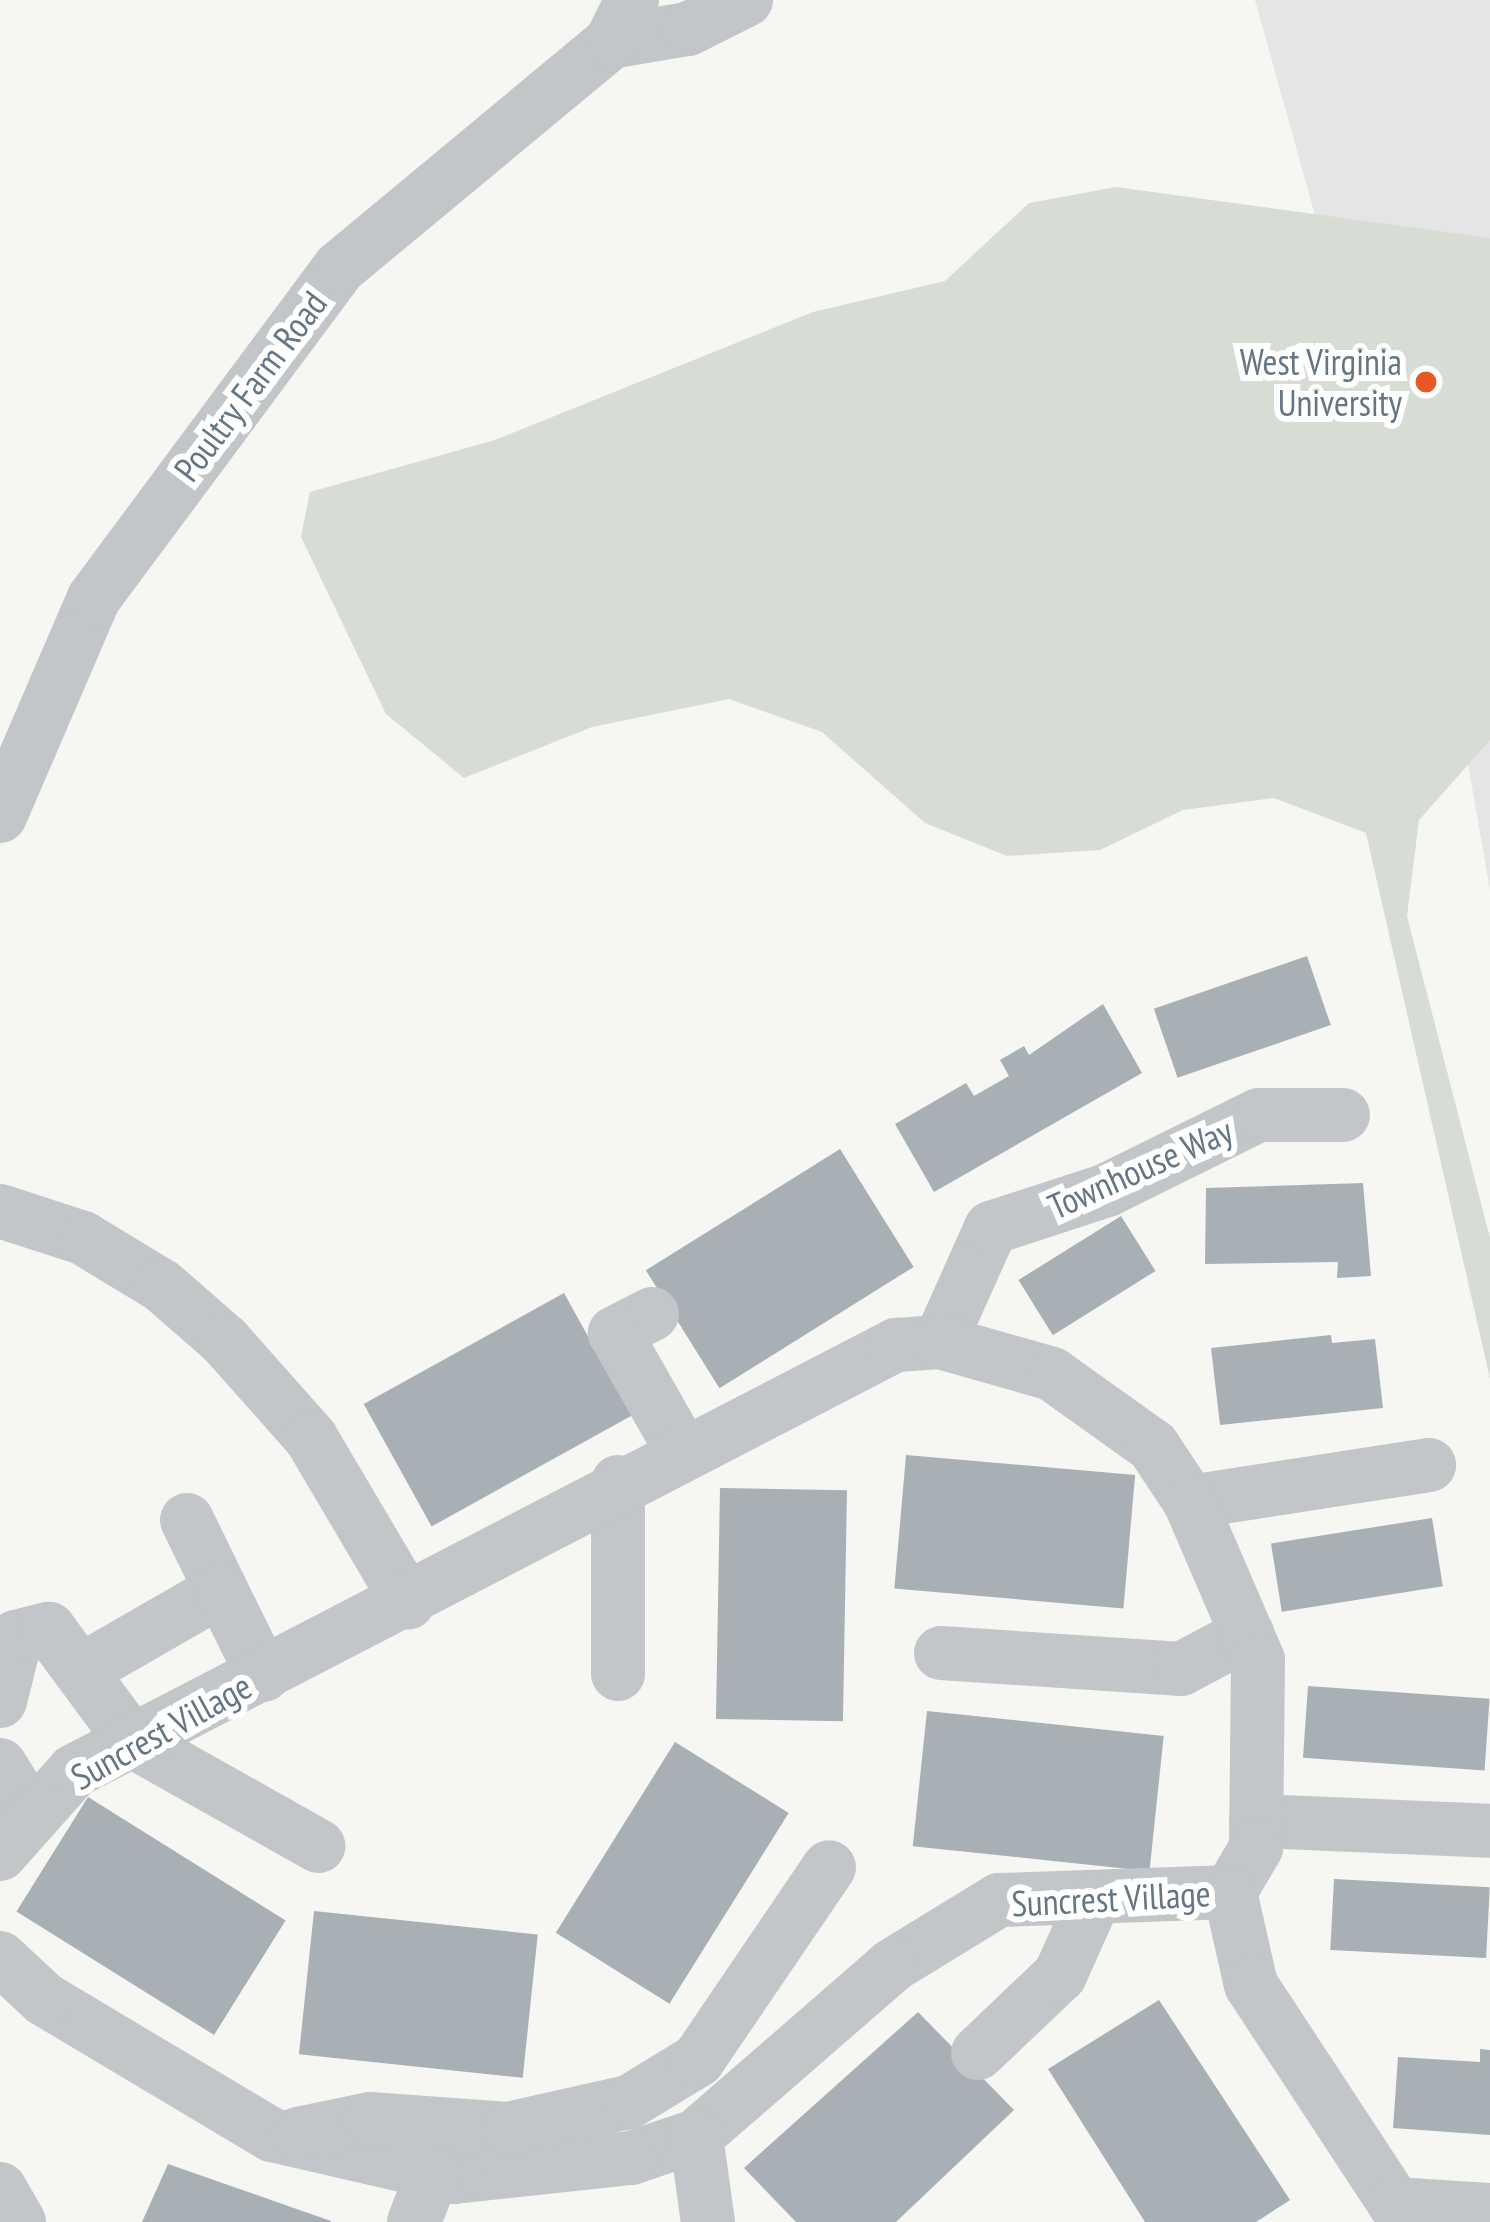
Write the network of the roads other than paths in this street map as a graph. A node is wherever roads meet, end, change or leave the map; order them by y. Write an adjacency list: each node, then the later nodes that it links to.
1 (746, 0): 2 (street)
2 (621, 21): 3 (street, Poultry Farm Road)
3 (0, 817)
4 (1343, 1115): 7 (street, Townhouse Way)
5 (0, 1211): 14 (street)
6 (652, 1314): 8 (street)
7 (940, 1342): 8 (street, Suncrest Village); 11 (street, Suncrest Village)
8 (682, 1451): 10 (street, Suncrest Village)
9 (1429, 1465): 11 (street)
10 (618, 1482): 14 (street, Suncrest Village); 18 (street)
11 (1190, 1502): 15 (street, Suncrest Village)
12 (187, 1520): 13 (street)
13 (221, 1590): 17 (street); 19 (street)
14 (408, 1602): 19 (street, Suncrest Village)
15 (1247, 1634): 16 (street); 23 (street, Suncrest Village)
16 (941, 1653)
17 (82, 1670): 20 (street); 21 (street)
18 (618, 1674)
19 (263, 1675): 21 (street, Suncrest Village)
20 (0, 1701)
21 (132, 1741): 25 (street, Suncrest Village); 26 (street)
22 (0, 1765): 25 (street)
23 (1256, 1822): 24 (street); 28 (street, Suncrest Village)
24 (1490, 1832)
25 (16, 1835)
26 (318, 1846)
27 (829, 1868): 32 (street)
28 (1230, 1892): 29 (street, Suncrest Village); 37 (street)
29 (1094, 1899): 31 (street); 33 (street, Suncrest Village)
30 (0, 1958): 32 (street, Suncrest Village)
31 (978, 2053)
32 (272, 2135): 35 (street, Suncrest Village)
33 (696, 2136): 35 (street, Suncrest Village); 39 (street)
34 (0, 2189): 38 (street)
35 (424, 2197)
36 (1490, 2210): 37 (street)
37 (1383, 2213)
38 (19, 2222)
39 (708, 2222)

